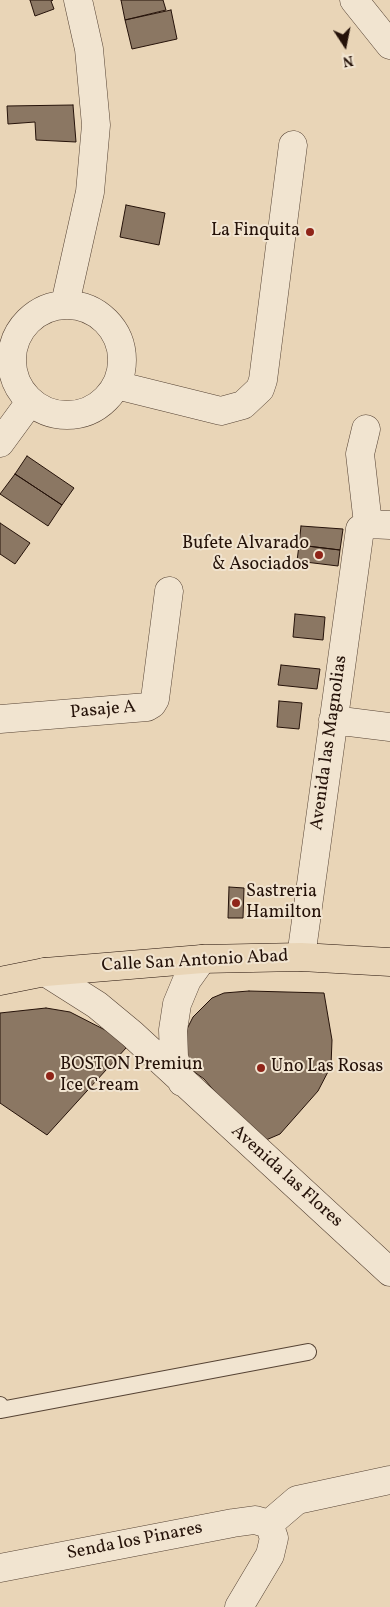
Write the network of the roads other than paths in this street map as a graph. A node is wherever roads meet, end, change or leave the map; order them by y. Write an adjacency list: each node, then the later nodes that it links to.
1 (78, 0): 5 (street)
2 (354, 0): 3 (street)
3 (390, 43)
4 (293, 146): 7 (street)
5 (65, 304): 6 (street); 7 (street)
6 (8, 332): 8 (street)
7 (116, 385): 8 (street)
8 (30, 402): 10 (street)
9 (366, 429): 11 (street, Avenida las Magnolias)
10 (0, 443)
11 (372, 526): 14 (street, Avenida las Magnolias)
12 (169, 591): 13 (street, Pasaje A)
13 (0, 720)
14 (333, 720): 15 (street); 16 (street, Avenida las Magnolias)
15 (390, 728)
16 (301, 957): 17 (main road, Calle San Antonio Abad); 18 (main road, Calle San Antonio Abad)
17 (202, 959): 19 (main road, Calle San Antonio Abad); 21 (street)
18 (390, 962)
19 (45, 972): 20 (main road, Calle San Antonio Abad); 21 (street, Avenida las Flores)
20 (0, 980)
21 (182, 1082): 22 (street, Avenida las Flores)
22 (390, 1272)
23 (308, 1352): 24 (lane)
24 (0, 1404)
25 (390, 1480): 26 (street)
26 (269, 1524): 27 (street, Senda los Pinares); 28 (street)
27 (0, 1568)
28 (239, 1607)

